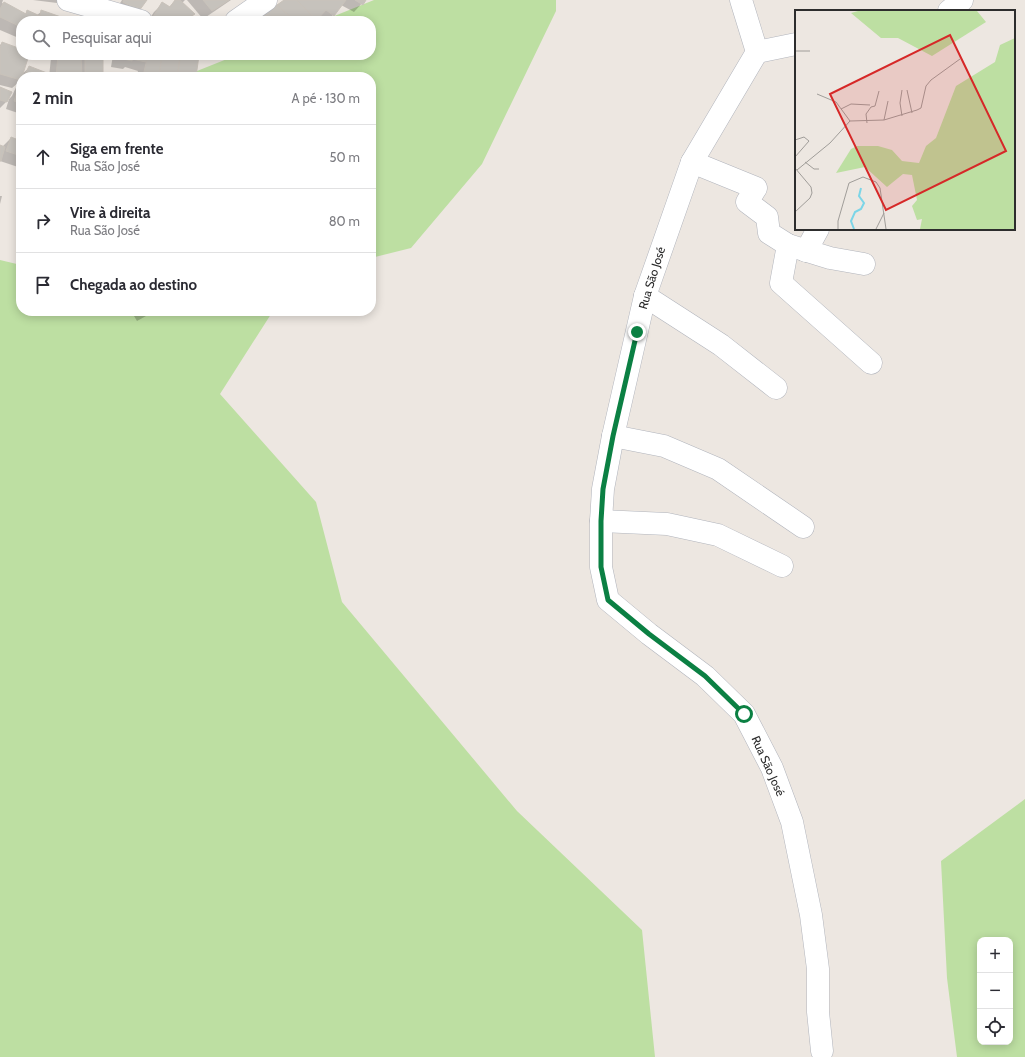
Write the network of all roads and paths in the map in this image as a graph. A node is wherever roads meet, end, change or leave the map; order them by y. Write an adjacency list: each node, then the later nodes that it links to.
1 (68, 0): 4 (street)
2 (266, 0): 5 (street)
3 (741, 0): 7 (street)
4 (124, 16)
5 (243, 16)
6 (795, 44): 7 (street)
7 (757, 52): 8 (street, Rua São José)
8 (692, 162): 10 (street); 12 (street, Rua São José)
9 (817, 230): 10 (street)
10 (797, 248): 11 (street); 13 (street)
11 (864, 264)
12 (645, 296): 14 (street); 15 (street, Rua São José)
13 (871, 363)
14 (776, 388)
15 (613, 436): 16 (street, Rua São José); 17 (street)
16 (601, 521): 18 (street); 19 (street, Rua São José)
17 (803, 527)
18 (782, 566)
19 (822, 1051)

